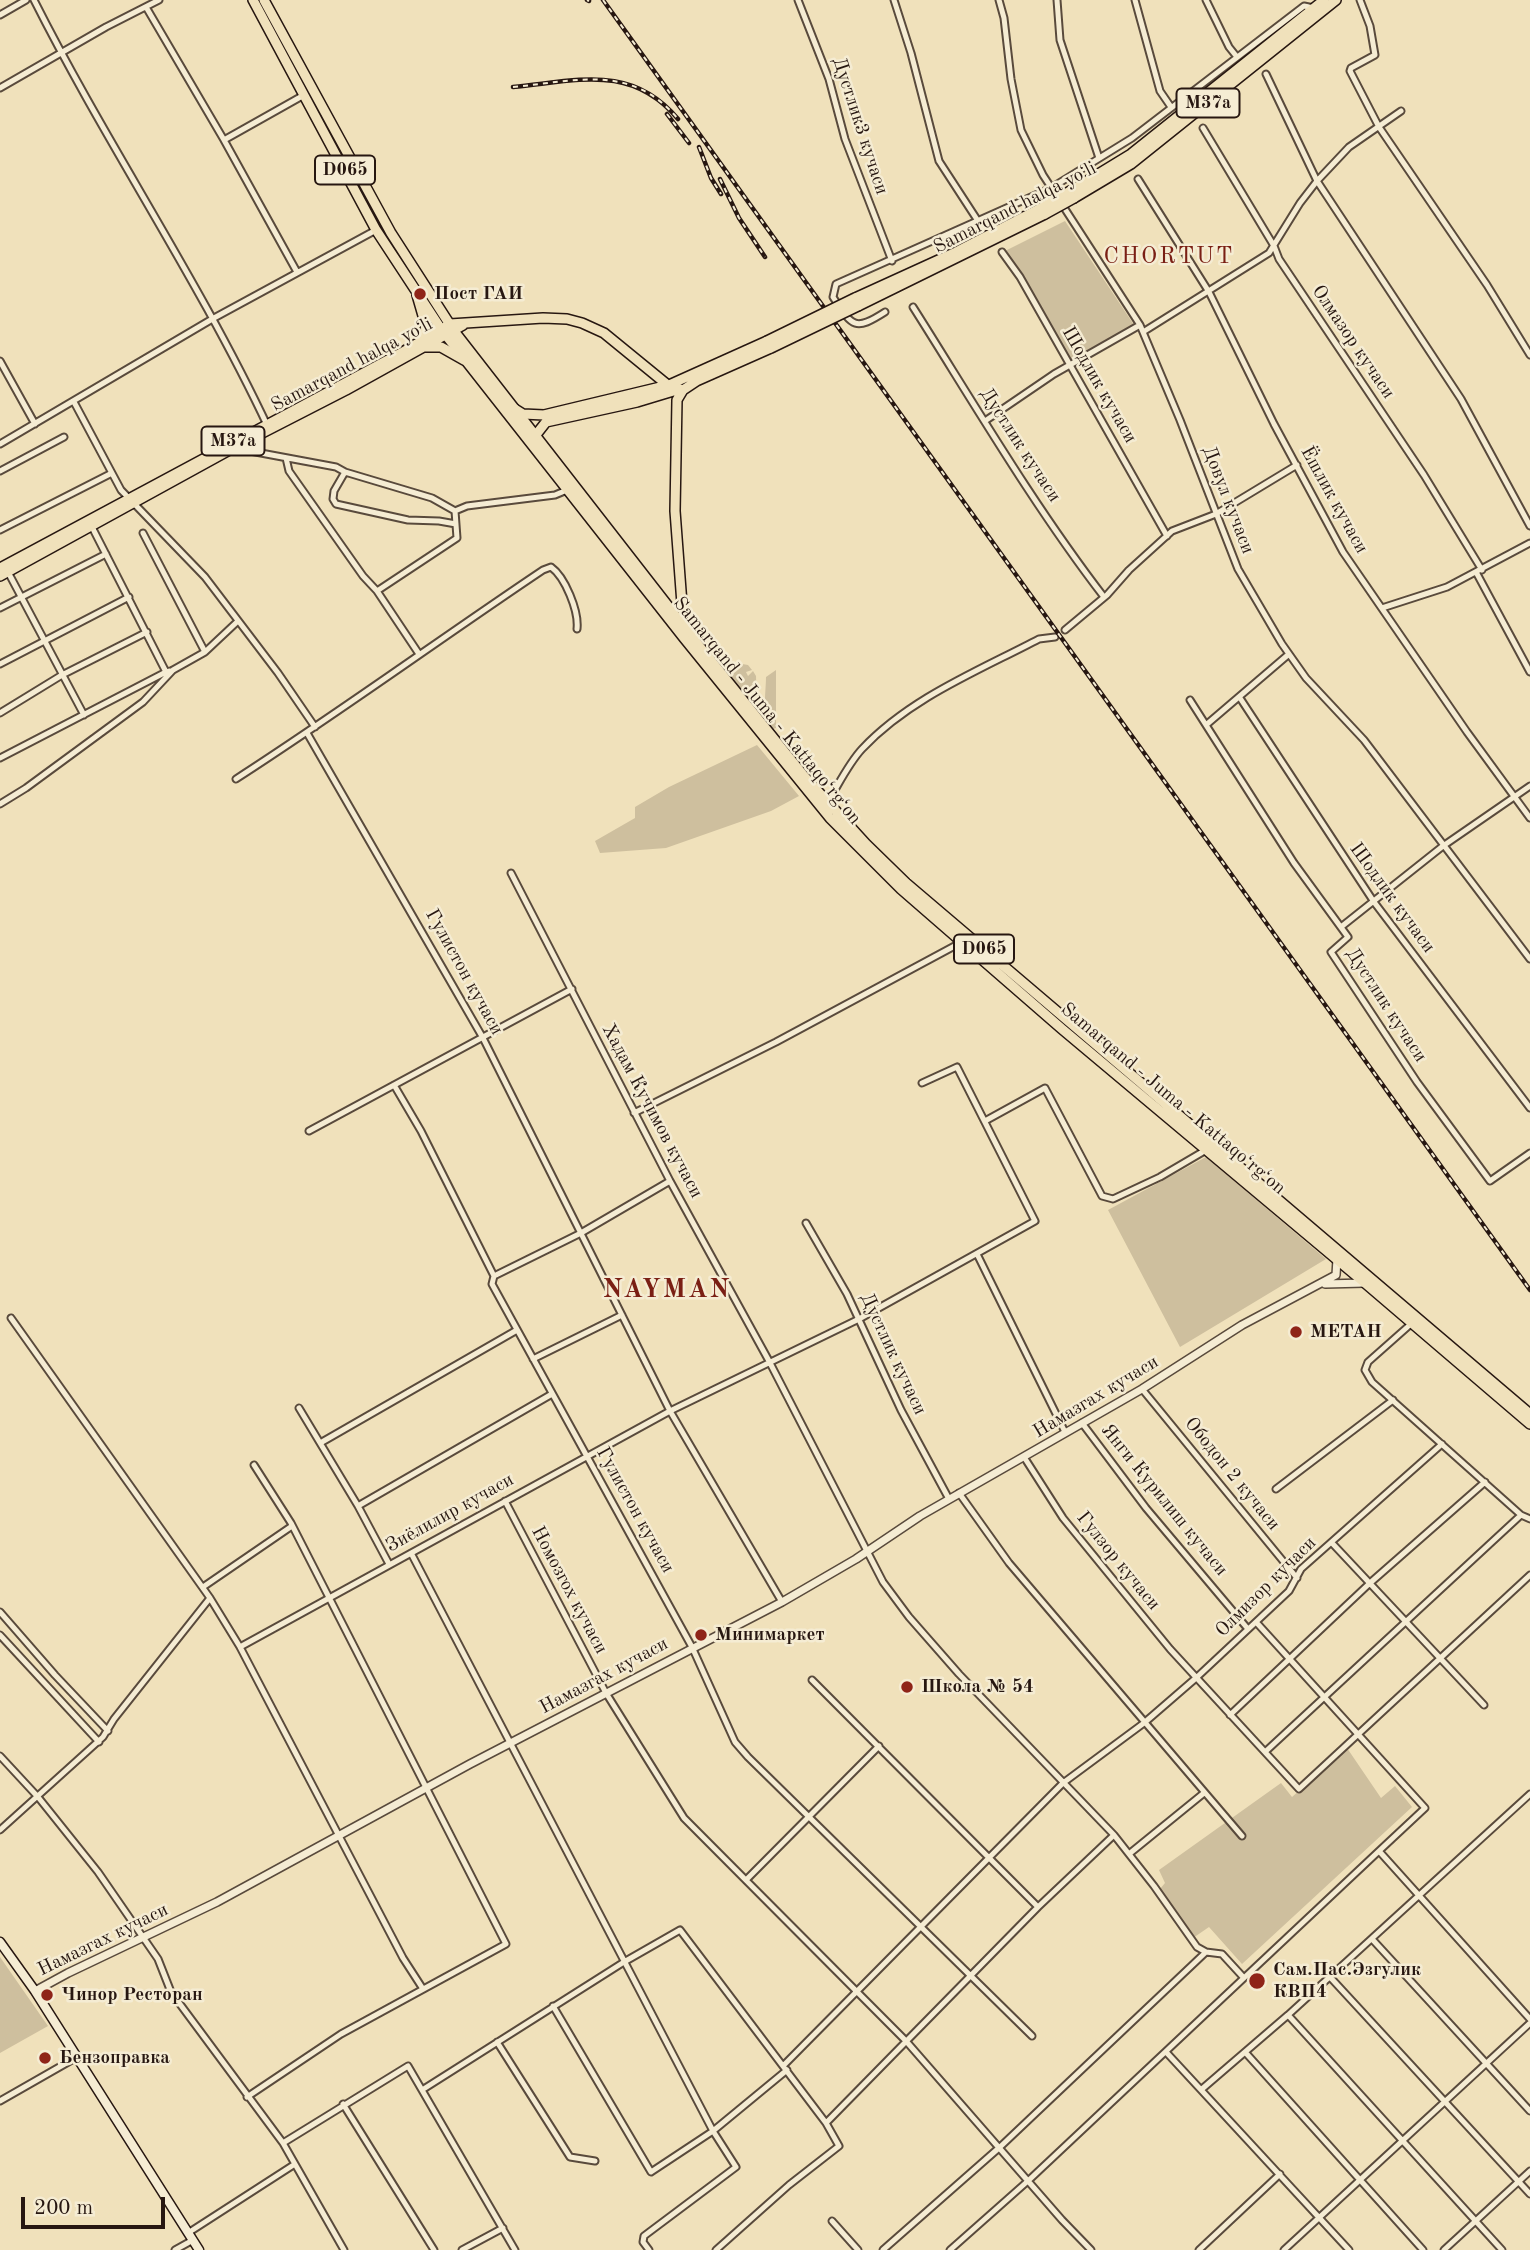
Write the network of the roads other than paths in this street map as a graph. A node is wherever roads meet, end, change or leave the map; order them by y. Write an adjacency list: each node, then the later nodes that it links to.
1 (26, 0): 17 (street)
2 (34, 0): 18 (street)
3 (159, 0): 15 (street)
4 (253, 0): 22 (main road, Samarqand - Juma - Kattaqo‘rg‘on / D065)
5 (264, 0): 45 (main road, Samarqand - Juma - Kattaqo‘rg‘on / D065)
6 (798, 0): 37 (street, Дустлик3 кучаси)
7 (894, 0): 33 (street)
8 (999, 0): 31 (street, Довул кучаси)
9 (1057, 0): 28 (street)
10 (1135, 0): 23 (street)
11 (1206, 0): 19 (street)
12 (1324, 0): 16 (main road, Samarqand halqa yoʻli / M37a)
13 (1336, 0): 32 (main road, Samarqand halqa yoʻli / M37a)
14 (1360, 0): 25 (street)
15 (146, 7): 18 (street); 27 (street)
16 (1314, 8): 19 (street); 32 (main road, Samarqand halqa yoʻli / M37a)
17 (0, 15)
18 (61, 54): 21 (street); 43 (street)
19 (1237, 57): 23 (street)
20 (1266, 75): 30 (street)
21 (0, 88)
22 (304, 96): 27 (street); 34 (main road, Samarqand - Juma - Kattaqo‘rg‘on / D065)
23 (1171, 107): 28 (street)
24 (1401, 111): 25 (street)
25 (1379, 127): 30 (street); 49 (street)
26 (1203, 128): 35 (street, Олмазор кучаси)
27 (224, 140): 38 (street)
28 (1099, 158): 31 (street)
29 (1138, 179): 39 (street, Ёшлик кучаси)
30 (1317, 181): 35 (street); 76 (street)
31 (1051, 188): 33 (street); 44 (street, Довул кучаси)
32 (1073, 194): 48 (main road, Samarqand halqa yoʻli / M37a, bridge)
33 (978, 221): 37 (street)
34 (376, 230): 38 (street); 40 (main road, Samarqand - Juma - Kattaqo‘rg‘on / D065)
35 (1274, 246): 39 (street); 83 (street, Олмазор кучаси)
36 (1002, 252): 52 (street, Шодлик кучаси)
37 (892, 261): 42 (street)
38 (297, 272): 43 (street)
39 (1209, 292): 46 (street); 67 (street, Ёшлик кучаси)
40 (417, 295): 45 (main road, Samarqand - Juma - Kattaqo‘rg‘on / D065); 47 (main road)
41 (913, 307): 59 (street, Дустлик кучаси)
42 (885, 312)
43 (214, 318): 57 (street); 61 (street)
44 (1140, 325): 46 (street, Довул кучаси); 52 (street)
45 (451, 329): 47 (main road, Samarqand halqa yoʻli / M37a); 50 (main road, Samarqand - Juma - Kattaqo‘rg‘on / D065); 53 (main road, Samarqand halqa yoʻli / M37a); 58 (main road, Samarqand - Juma - Kattaqo‘rg‘on / D065)
46 (1143, 332): 74 (street, Довул кучаси)
47 (423, 344): 50 (main road); 61 (main road, Samarqand halqa yoʻli / M37a)
48 (769, 344): 54 (main road, Samarqand halqa yoʻli / M37a); 55 (main road, Samarqand halqa yoʻli / M37a)
49 (1530, 355)
50 (464, 359): 71 (main road, Samarqand - Juma - Kattaqo‘rg‘on / D065)
51 (0, 361): 60 (street)
52 (1070, 366): 59 (street); 80 (street, Шодлик кучаси)
53 (655, 373): 54 (main road); 56 (main road, Samarqand halqa yoʻli)
54 (681, 380): 56 (main road, Samarqand halqa yoʻli / M37a)
55 (698, 380): 56 (main road, Samarqand halqa yoʻli / M37a); 97 (main road, M37a)
56 (672, 388): 58 (main road, Samarqand halqa yoʻli / M37a); 62 (main road, Samarqand halqa yoʻli / M37a)
57 (74, 402): 60 (street); 70 (street)
58 (515, 409): 62 (main road, Samarqand - Juma - Kattaqo‘rg‘on / D065)
59 (985, 421): 87 (street, Дустлик кучаси)
60 (35, 424): 64 (street)
61 (267, 427): 65 (main road, Samarqand halqa yoʻli / M37a); 72 (main road, Samarqand halqa yoʻli / M37a)
62 (536, 436): 97 (main road, Samarqand - Juma - Kattaqo‘rg‘on / D065)
63 (64, 437): 68 (street)
64 (0, 444)
65 (233, 448): 66 (street); 72 (main road, Samarqand halqa yoʻli / M37a)
66 (286, 458): 69 (street); 85 (street)
67 (1297, 465): 74 (street); 90 (street, Ёшлик кучаси)
68 (0, 471)
69 (345, 472): 73 (street); 75 (street)
70 (110, 474): 72 (street); 78 (street)
71 (567, 490): 73 (street); 123 (main road, Samarqand - Juma - Kattaqo‘rg‘on / D065)
72 (130, 501): 77 (main road, Samarqand halqa yoʻli / M37a); 84 (main road, Samarqand halqa yoʻli / M37a); 91 (street)
73 (455, 511): 75 (street)
74 (1216, 514): 80 (street); 100 (street, Довул кучаси)
75 (456, 524): 85 (street)
76 (1530, 526)
77 (92, 527): 82 (street); 84 (main road, Samarqand halqa yoʻli / M37a)
78 (0, 530)
79 (143, 533): 98 (street)
80 (1167, 536): 87 (street)
81 (1530, 543): 83 (street)
82 (106, 554): 86 (street); 88 (street)
83 (1479, 571): 90 (street); 103 (street, Олмазор кучаси)
84 (3, 572): 88 (street)
85 (377, 591): 99 (street)
86 (129, 597): 94 (street); 96 (street)
87 (1104, 597): 93 (street)
88 (21, 598): 89 (street); 96 (street)
89 (0, 608)
90 (1382, 608): 115 (street, Ёшлик кучаси)
91 (238, 621): 98 (street); 110 (street)
92 (577, 629): 99 (street)
93 (1065, 630)
94 (147, 632): 102 (street); 104 (street)
95 (1055, 637): 116 (street)
96 (45, 640): 101 (street); 104 (street)
97 (696, 642): 116 (main road, Samarqand - Juma - Kattaqo‘rg‘on / D065)
98 (205, 652): 102 (street)
99 (419, 654): 110 (street)
100 (1289, 654): 105 (street); 119 (street, Довул кучаси)
101 (0, 664)
102 (170, 671): 108 (street); 117 (street)
103 (1530, 672)
104 (62, 675): 107 (street); 108 (street)
105 (1240, 698): 109 (street); 121 (street, Шодлик кучаси)
106 (1190, 700): 109 (street, Дустлик кучаси)
107 (0, 713)
108 (84, 715): 112 (street)
109 (1206, 725): 122 (street, Дустлик кучаси)
110 (315, 727): 111 (street)
111 (307, 733): 113 (street); 127 (street, Гулистон кучаси)
112 (0, 758)
113 (236, 779)
114 (1530, 786): 115 (street)
115 (1513, 797): 118 (street, Ёшлик кучаси); 119 (street)
116 (827, 803): 126 (main road, Samarqand - Juma - Kattaqo‘rg‘on / D065)
117 (0, 804)
118 (1530, 818)
119 (1443, 846): 121 (street); 124 (street, Довул кучаси)
120 (511, 873): 125 (street, Хадам Кучимов кучаси)
121 (1374, 902): 122 (street); 130 (street, Шодлик кучаси)
122 (1341, 927): 136 (street, Дустлик кучаси)
123 (962, 942): 126 (main road, Samarqand - Juma - Kattaqo‘rg‘on / D065); 131 (street)
124 (1530, 959)
125 (572, 989): 127 (street); 131 (street, Хадам Кучимов кучаси)
126 (1027, 991): 132 (main road, Samarqand - Juma - Kattaqo‘rg‘on / D065)
127 (483, 1038): 129 (street); 139 (street, Гулистон кучаси)
128 (922, 1083): 133 (street)
129 (394, 1085): 134 (street); 142 (street, Гулистон кучаси)
130 (1530, 1108)
131 (635, 1113): 137 (street, Хадам Кучимов кучаси)
132 (1173, 1116): 135 (main road, Samarqand - Juma - Kattaqo‘rg‘on / D065); 157 (main road, Samarqand - Juma - Kattaqo‘rg‘on / D065)
133 (985, 1121): 135 (street); 140 (street, Зиёлилир кучаси)
134 (309, 1131)
135 (1206, 1150): 141 (main road, Samarqand - Juma - Kattaqo‘rg‘on / D065)
136 (1530, 1153)
137 (670, 1181): 139 (street); 151 (street, Хадам Кучимов кучаси)
138 (806, 1223): 147 (street, Дустлик кучаси)
139 (581, 1233): 142 (street); 145 (street, Гулистон кучаси)
140 (977, 1254): 147 (street, Зиёлилир кучаси); 160 (street)
141 (1337, 1259): 143 (main road, Samarqand - Juma - Kattaqo‘rg‘on / D065); 144 (street)
142 (494, 1276): 149 (street, Гулистон кучаси)
143 (1365, 1283): 144 (street); 148 (main road, Samarqand - Juma - Kattaqo‘rg‘on / D065)
144 (1321, 1284): 152 (street, Намазгах кучаси)
145 (622, 1315): 150 (street); 156 (street, Гулистон кучаси)
146 (11, 1318): 182 (street)
147 (859, 1319): 151 (street, Зиёлилир кучаси); 169 (street, Дустлик кучаси)
148 (1412, 1323): 154 (street); 159 (main road, Samarqand - Juma - Kattaqo‘rg‘on / D065)
149 (517, 1330): 150 (street, Гулистон кучаси); 161 (street)
150 (533, 1359): 153 (street, Гулистон кучаси)
151 (769, 1361): 156 (street, Зиёлилир кучаси); 176 (street, Хадам Кучимов кучаси)
152 (1142, 1389): 158 (street, Намазгах кучаси); 180 (street, Ободон 2 кучаси)
153 (552, 1394): 163 (street, Гулистон кучаси); 171 (street)
154 (1393, 1400): 162 (street); 167 (street)
155 (299, 1408): 161 (street)
156 (670, 1410): 163 (street, Зиёлилир кучаси); 185 (street, Гулистон кучаси)
157 (1530, 1414)
158 (1082, 1423): 160 (street, Намазгах кучаси); 189 (street, Янги Курилиш кучаси)
159 (1530, 1424)
160 (1065, 1432): 164 (street, Намазгах кучаси)
161 (322, 1443): 171 (street)
162 (1442, 1444): 166 (street); 175 (street, Олмизор кучаси)
163 (587, 1455): 170 (street, Зиёлилир кучаси); 192 (street, Гулистон кучаси)
164 (1024, 1457): 168 (street, Намазгах кучаси); 195 (street, Гулзор кучаси)
165 (254, 1465): 174 (street)
166 (1485, 1482): 172 (street); 181 (street)
167 (1276, 1489)
168 (959, 1493): 169 (street, Намазгах кучаси); 201 (street)
169 (948, 1499): 176 (street, Намазгах кучаси)
170 (505, 1501): 177 (street, Зиёлилир кучаси); 197 (street, Номозгох кучаси)
171 (358, 1506): 178 (street)
172 (1521, 1515): 173 (street); 188 (street)
173 (1530, 1519)
174 (292, 1526): 182 (street); 183 (street)
175 (1332, 1543): 180 (street, Олмизор кучаси); 181 (street)
176 (867, 1552): 185 (street, Намазгах кучаси); 209 (street, Хадам Кучимов кучаси)
177 (411, 1553): 178 (street, Зиёлилир кучаси); 205 (street)
178 (389, 1564): 183 (street, Зиёлилир кучаси)
179 (1530, 1575): 193 (street)
180 (1297, 1578): 187 (street, Олмизор кучаси)
181 (1370, 1583): 188 (street); 194 (street)
182 (203, 1587): 184 (street)
183 (327, 1597): 191 (street, Зиёлилир кучаси); 210 (street)
184 (210, 1598): 191 (street); 202 (street)
185 (782, 1602): 192 (street, Намазгах кучаси)
186 (0, 1612): 202 (street)
187 (1256, 1622): 189 (street, Олмизор кучаси); 194 (street)
188 (1407, 1622): 193 (street); 198 (street)
189 (1248, 1629): 195 (street, Олмизор кучаси)
190 (0, 1635): 204 (street)
191 (240, 1647): 216 (street)
192 (692, 1647): 197 (street, Намазгах кучаси); 214 (street, Гулистон кучаси)
193 (1439, 1657): 199 (street); 203 (street)
194 (1290, 1660): 198 (street); 200 (street)
195 (1196, 1678): 200 (street, Гулзор кучаси); 201 (street, Олмизор кучаси)
196 (812, 1680): 206 (street)
197 (606, 1693): 205 (street, Намазгах кучаси); 222 (street, Номозгох кучаси)
198 (1324, 1697): 203 (street); 207 (street)
199 (1484, 1705)
200 (1230, 1715): 207 (street, Гулзор кучаси)
201 (1144, 1723): 209 (street, Олмизор кучаси); 211 (street)
202 (108, 1731): 204 (street)
203 (1359, 1735): 207 (street, Гулзор кучаси); 219 (street)
204 (99, 1742): 213 (street)
205 (510, 1744): 210 (street, Намазгах кучаси); 230 (street)
206 (879, 1746): 214 (street); 221 (street)
207 (1265, 1752)
208 (0, 1756): 213 (street)
209 (1063, 1783): 217 (street, Хадам Кучимов кучаси); 221 (street, Олмизор кучаси)
210 (425, 1788): 216 (street, Намазгах кучаси); 234 (street)
211 (1204, 1793): 218 (street); 220 (street)
212 (1530, 1794): 223 (street)
213 (38, 1797): 215 (street); 226 (street)
214 (808, 1817): 222 (street); 225 (street, Гулистон кучаси)
215 (0, 1830)
216 (339, 1834): 226 (street, Намазгах кучаси); 234 (street)
217 (1114, 1835): 220 (street, Хадам Кучимов кучаси); 224 (street)
218 (1242, 1836)
219 (1379, 1851): 223 (street); 233 (street)
220 (1129, 1854): 229 (street, Хадам Кучимов кучаси)
221 (990, 1857): 224 (street); 225 (street, Олмизор кучаси)
222 (746, 1880): 236 (street, Номозгох кучаси)
223 (1419, 1896): 227 (street); 239 (street)
224 (1038, 1907): 231 (street)
225 (921, 1928): 231 (street, Гулистон кучаси); 236 (street, Олмизор кучаси)
226 (144, 1937): 235 (street, Намазгах кучаси); 250 (street)
227 (1372, 1939): 232 (street); 246 (street)
228 (0, 1942): 235 (main road)
229 (1206, 1952): 233 (street, Хадам Кучимов кучаси); 259 (street)
230 (624, 1962): 237 (street); 247 (street); 256 (street)
231 (971, 1976): 240 (street, Гулистон кучаси); 241 (street)
232 (1330, 1977): 238 (street); 252 (street)
233 (1244, 1978): 243 (street)
234 (423, 1989): 250 (street)
235 (35, 1991): 245 (main road)
236 (857, 1993): 241 (street, Номозгох кучаси); 247 (street, Олмизор кучаси)
237 (553, 2006): 242 (street); 256 (street, Олмизор кучаси)
238 (1288, 2015): 244 (street); 257 (street)
239 (1530, 2021): 246 (street)
240 (1032, 2036)
241 (906, 2041): 255 (street); 259 (street, Номозгох кучаси)
242 (497, 2042): 249 (street); 260 (street)
243 (1166, 2052): 248 (street); 264 (street)
244 (1245, 2052): 248 (street); 265 (street)
245 (77, 2057): 251 (street); 272 (main road)
246 (1486, 2063): 252 (street); 254 (street)
247 (785, 2068): 255 (street); 256 (street, Олмизор кучаси)
248 (1202, 2089): 263 (street)
249 (422, 2090): 253 (street); 271 (street)
250 (247, 2097): 258 (street)
251 (0, 2101)
252 (1444, 2103): 257 (street); 266 (street)
253 (343, 2104): 258 (street); 277 (street)
254 (1530, 2111)
255 (826, 2123): 282 (street)
256 (713, 2131): 273 (street)
257 (1402, 2141): 265 (street); 270 (street)
258 (283, 2143): 261 (street)
259 (1000, 2147): 264 (street, Номозгох кучаси); 284 (street)
260 (595, 2161)
261 (295, 2164): 272 (street); 276 (street)
262 (1530, 2171): 266 (street)
263 (1280, 2174): 268 (street); 287 (street)
264 (1029, 2180): 285 (street); 286 (street, Номозгох кучаси)
265 (1360, 2180): 268 (street); 290 (street)
266 (1518, 2182): 267 (street); 270 (street)
267 (1530, 2194)
268 (1320, 2217): 288 (street); 289 (street)
269 (832, 2221): 283 (street)
270 (1476, 2221): 291 (street); 292 (street)
271 (503, 2228): 278 (street); 279 (street)
272 (191, 2237): 274 (street); 275 (main road)
273 (644, 2244): 280 (street); 281 (street)
274 (175, 2250)
275 (199, 2250)
276 (344, 2250)
277 (434, 2250)
278 (462, 2250)
279 (515, 2250)
280 (636, 2250)
281 (649, 2250)
282 (716, 2250)
283 (858, 2250)
284 (883, 2250)
285 (950, 2250)
286 (1091, 2250)
287 (1199, 2250)
288 (1284, 2250)
289 (1349, 2250)
290 (1423, 2250)
291 (1444, 2250)
292 (1502, 2250)

